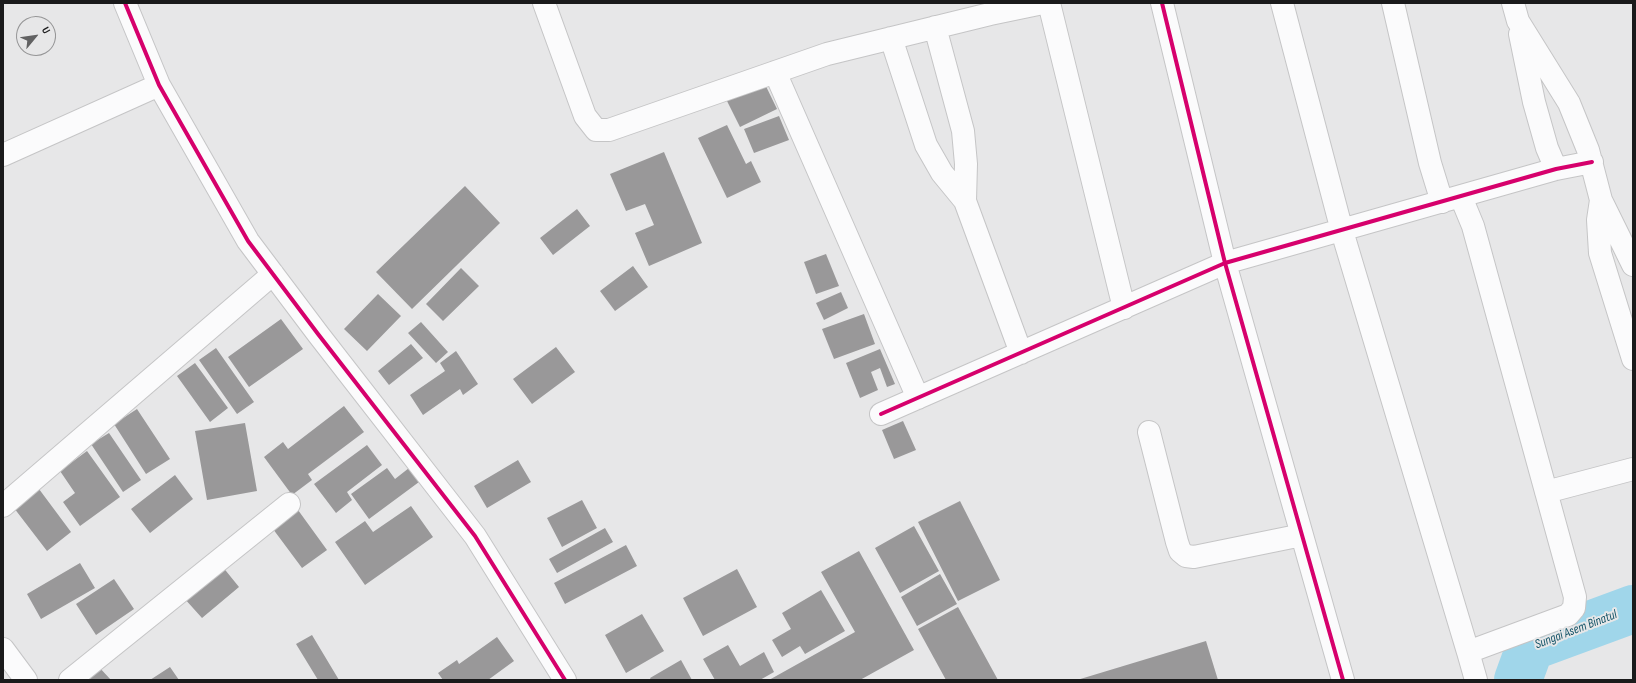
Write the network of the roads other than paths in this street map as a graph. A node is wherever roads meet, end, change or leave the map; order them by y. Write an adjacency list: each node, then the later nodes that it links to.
1 (125, 3): 12 (street)
2 (544, 3): 11 (street)
3 (1044, 3): 9 (street)
4 (1049, 3): 23 (street)
5 (1162, 3): 20 (street)
6 (1282, 3): 19 (street)
7 (1393, 3): 16 (street)
8 (1515, 12): 14 (street); 15 (street)
9 (936, 27): 10 (street); 18 (street)
10 (891, 38): 11 (street); 18 (street)
11 (775, 72): 26 (street)
12 (159, 85): 13 (street); 22 (street)
13 (3, 155)
14 (1592, 162): 15 (street); 17 (street)
15 (1556, 169): 16 (street)
16 (1451, 199): 19 (street); 30 (street)
17 (1601, 200): 21 (street); 25 (street)
18 (965, 201): 24 (street)
19 (1342, 231): 20 (street); 35 (street)
20 (1225, 263): 23 (street); 33 (street)
21 (1633, 265)
22 (273, 274): 32 (street); 38 (street)
23 (1124, 308): 24 (street)
24 (1021, 353): 26 (street)
25 (1633, 359)
26 (918, 398): 27 (street)
27 (881, 414)
28 (1149, 432): 33 (street)
29 (1633, 469): 30 (street)
30 (1546, 492): 35 (street)
31 (289, 504): 37 (street)
32 (3, 506)
33 (1302, 535): 39 (street)
34 (3, 649): 36 (street)
35 (1468, 652): 40 (street)
36 (26, 680)
37 (70, 680)
38 (566, 680)
39 (1343, 680)
40 (1476, 680)

